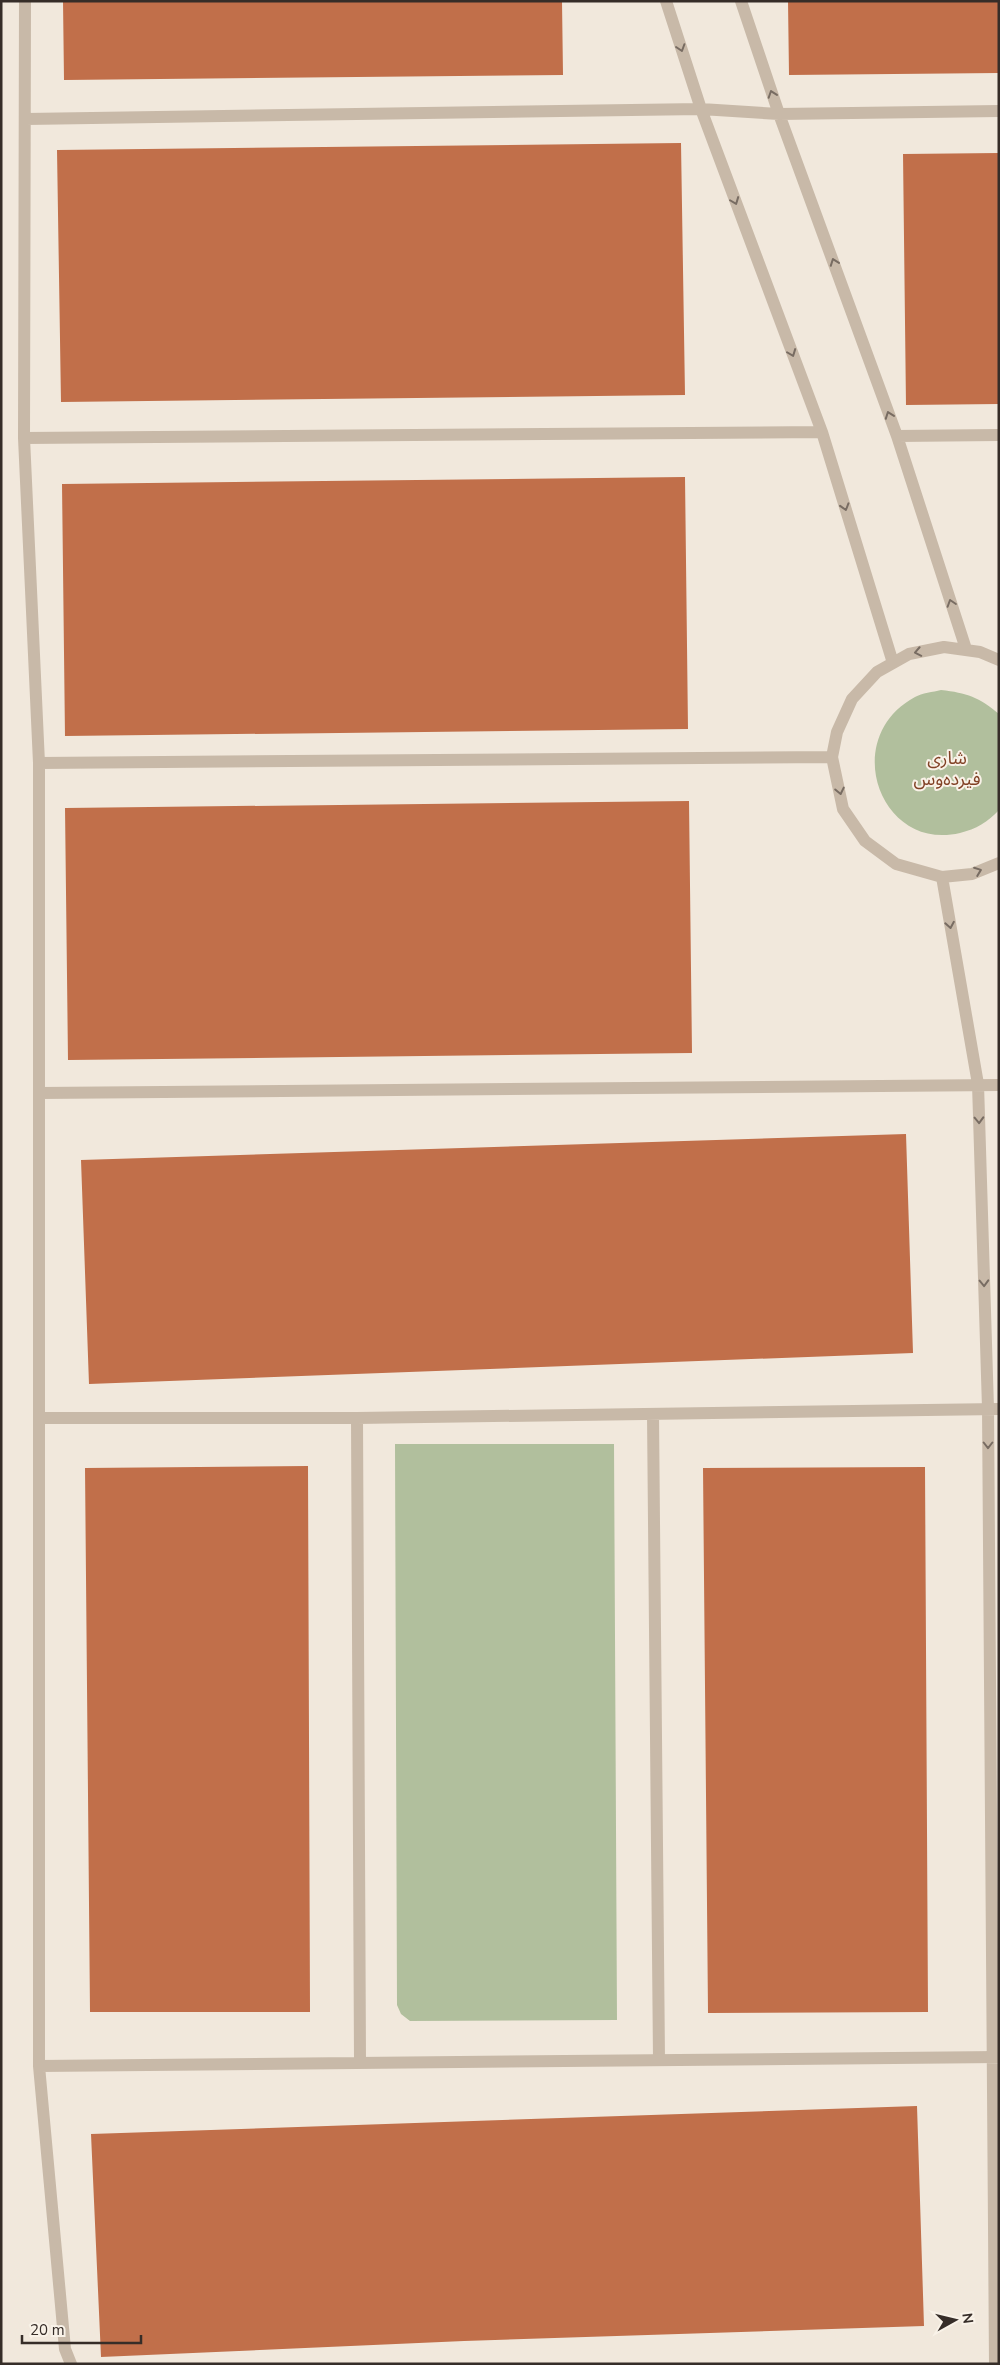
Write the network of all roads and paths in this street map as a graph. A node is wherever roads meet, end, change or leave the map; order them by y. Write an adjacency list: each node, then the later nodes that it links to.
1 (25, 1): 7 (street)
2 (666, 1): 4 (street, one-way to 4)
3 (741, 1): 6 (street, one-way to 3)
4 (701, 109): 6 (street); 7 (street); 8 (street, one-way to 8)
5 (999, 112): 6 (street)
6 (779, 114): 10 (street, one-way to 6)
7 (26, 119): 11 (street)
8 (822, 432): 11 (street); 14 (street, one-way to 14)
9 (999, 435): 10 (street)
10 (896, 436): 12 (street, one-way to 10)
11 (24, 438): 16 (street)
12 (966, 649): 13 (street); 14 (street, one-way to 14)
13 (999, 660)
14 (893, 663): 15 (street)
15 (832, 757): 16 (street); 18 (street, one-way to 18)
16 (38, 762): 21 (street)
17 (999, 863): 18 (street, one-way to 17)
18 (942, 877): 19 (street, one-way to 19)
19 (978, 1084): 20 (street); 21 (street); 22 (street, one-way to 22)
20 (999, 1084)
21 (40, 1093): 24 (street)
22 (993, 1408): 23 (street); 26 (street, one-way to 26)
23 (653, 1414): 25 (street); 27 (street)
24 (40, 1418): 25 (street); 29 (street)
25 (357, 1418): 28 (street)
26 (995, 2057): 27 (street); 31 (street)
27 (658, 2060): 28 (street)
28 (360, 2062): 29 (street)
29 (39, 2066): 30 (street)
30 (72, 2364)
31 (995, 2364)

